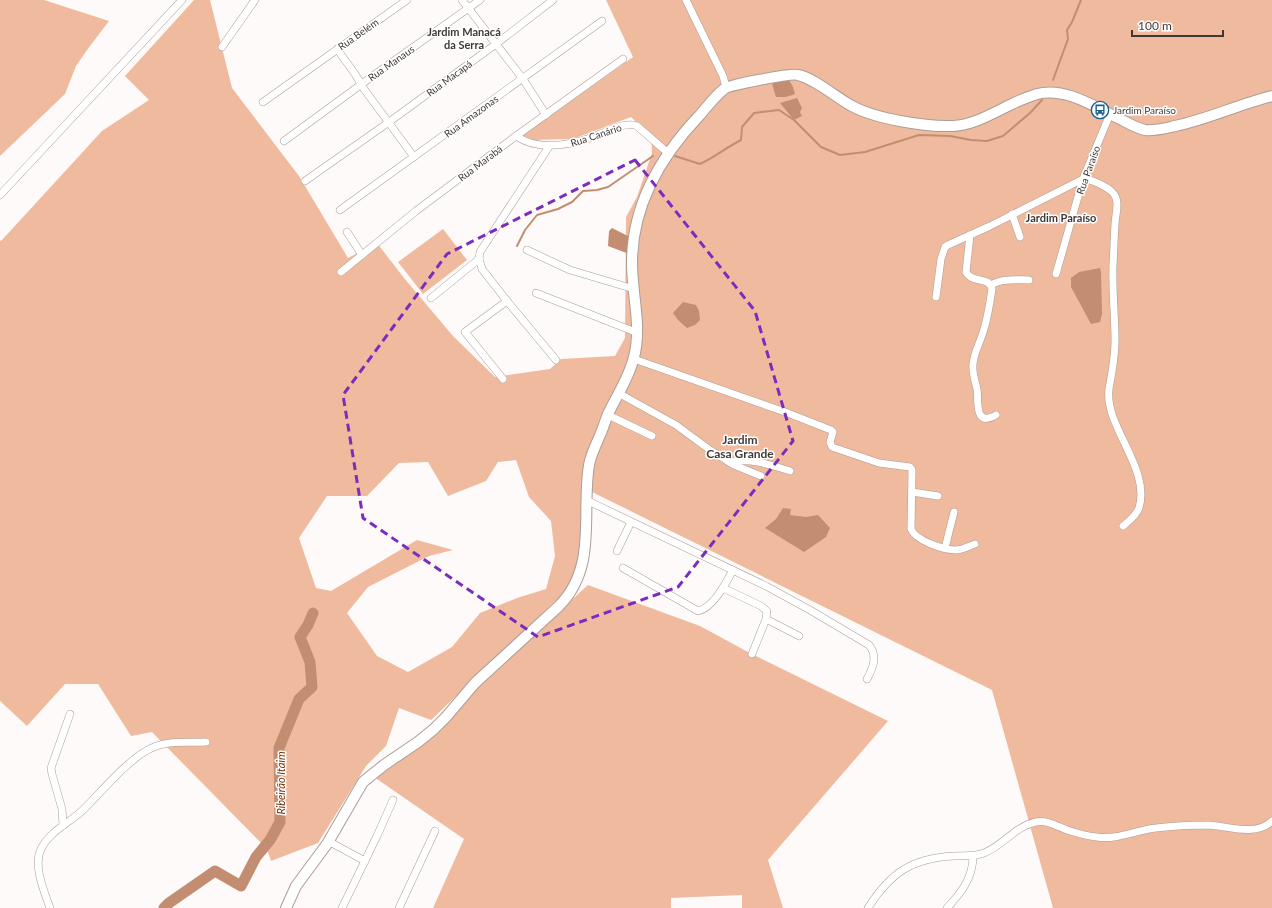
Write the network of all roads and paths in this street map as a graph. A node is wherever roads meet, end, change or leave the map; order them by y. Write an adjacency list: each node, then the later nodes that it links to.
1 (182, 0): 29 (street)
2 (255, 0): 11 (street)
3 (407, 0): 12 (street, Rua Belém)
4 (462, 0): 8 (street)
5 (480, 0): 8 (street, Rua Manaus)
6 (553, 0): 10 (street, Rua Macapá)
7 (686, 0): 16 (street)
8 (468, 9): 10 (street); 15 (street, Rua Manaus)
9 (602, 21): 14 (street, Rua Amazonas)
10 (496, 44): 14 (street); 21 (street, Rua Macapá)
11 (222, 47)
12 (337, 49): 15 (street); 18 (street, Rua Belém)
13 (623, 59): 20 (street, Rua Marabá)
14 (523, 79): 20 (street); 26 (street, Rua Amazonas)
15 (361, 84): 21 (street); 23 (street, Rua Manaus)
16 (726, 87): 19 (main road); 25 (main road)
17 (1272, 96): 19 (main road)
18 (263, 102)
19 (1110, 114): 27 (street, Rua Paraíso)
20 (546, 115): 22 (street, Rua Marabá)
21 (389, 122): 26 (street); 28 (street, Rua Macapá)
22 (516, 136): 24 (street, Rua Canário); 36 (street, Rua Marabá)
23 (284, 141)
24 (550, 145): 25 (street, Rua Canário); 37 (street)
25 (668, 153): 42 (main road)
26 (414, 156): 30 (street, Rua Amazonas)
27 (1083, 179): 31 (street); 39 (street, Rua Paraíso); 63 (street)
28 (305, 181)
29 (0, 195)
30 (340, 210)
31 (1012, 214): 33 (street); 34 (street)
32 (347, 232): 36 (street)
33 (970, 235): 41 (street); 44 (street)
34 (1020, 237)
35 (527, 250): 42 (street)
36 (362, 255): 38 (street, Rua Marabá)
37 (479, 260): 45 (street); 46 (street)
38 (341, 272)
39 (1056, 274)
40 (1029, 280): 41 (street)
41 (991, 285): 53 (street)
42 (634, 289): 47 (main road)
43 (536, 293): 47 (street)
44 (936, 297)
45 (431, 298)
46 (507, 301): 49 (street); 50 (street)
47 (638, 332): 48 (main road)
48 (634, 359): 51 (main road); 58 (street)
49 (556, 360)
50 (503, 379)
51 (620, 394): 52 (main road); 55 (street)
52 (608, 415): 54 (street); 60 (main road)
53 (996, 415)
54 (652, 436)
55 (729, 462): 56 (street); 57 (street)
56 (790, 471)
57 (761, 476)
58 (912, 492): 59 (street); 65 (street)
59 (938, 496)
60 (586, 500): 62 (street); 80 (main road)
61 (954, 512): 65 (street)
62 (631, 522): 66 (street); 68 (street)
63 (1123, 526)
64 (975, 544): 65 (street)
65 (945, 548)
66 (616, 551)
67 (623, 568): 69 (street)
68 (733, 570): 69 (street); 73 (street)
69 (723, 588): 70 (street)
70 (766, 618): 71 (street); 72 (street)
71 (799, 636)
72 (752, 654)
73 (867, 679)
74 (70, 714): 78 (street)
75 (206, 742): 78 (street)
76 (393, 800): 82 (street)
77 (1272, 821): 81 (street)
78 (63, 825): 84 (street)
79 (435, 831): 86 (street)
80 (328, 841): 82 (street); 85 (main road)
81 (973, 856): 87 (street); 88 (street)
82 (366, 861): 83 (street)
83 (345, 907)
84 (50, 908)
85 (286, 908)
86 (398, 908)
87 (868, 908)
88 (947, 908)

